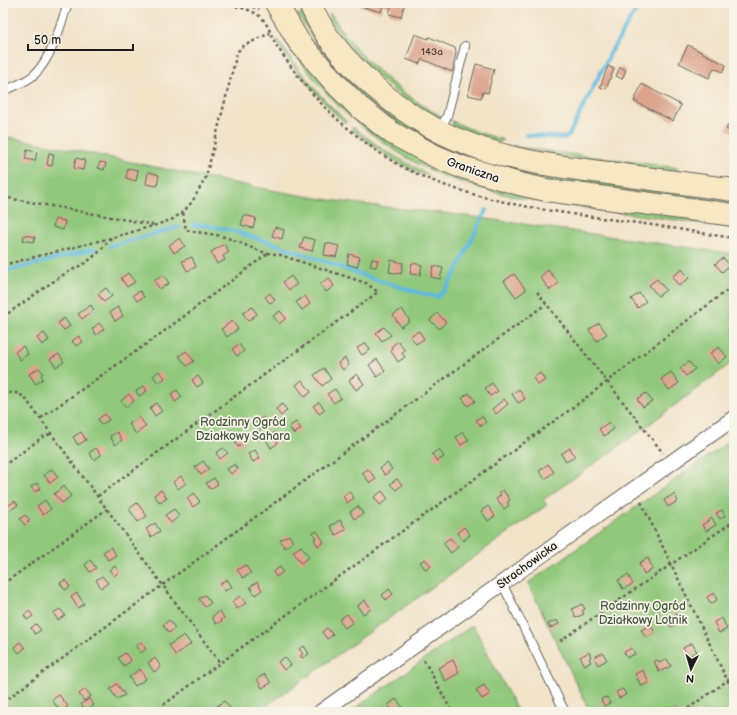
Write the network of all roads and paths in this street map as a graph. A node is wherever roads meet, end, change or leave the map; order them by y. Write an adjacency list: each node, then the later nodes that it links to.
1 (4, 3): 6 (lane)
2 (68, 3): 11 (lane)
3 (224, 3): 8 (path)
4 (276, 3): 16 (main road, Graniczna)
5 (309, 3): 12 (main road, Graniczna)
6 (3, 7)
7 (274, 32): 8 (path)
8 (270, 33): 9 (path); 15 (path)
9 (274, 42)
10 (465, 46): 12 (lane)
11 (8, 89)
12 (440, 131): 13 (main road, Graniczna)
13 (734, 190)
14 (3, 197): 17 (path)
15 (183, 212): 17 (path); 21 (path)
16 (734, 215)
17 (156, 225): 19 (path)
18 (682, 229): 20 (path)
19 (111, 238): 22 (path); 26 (path)
20 (734, 238)
21 (267, 254): 29 (path); 34 (path)
22 (3, 265)
23 (734, 285): 27 (path)
24 (537, 292): 25 (path)
25 (546, 304): 27 (path); 41 (path)
26 (3, 317)
27 (607, 382): 32 (path); 44 (path)
28 (3, 394): 29 (path)
29 (41, 418): 31 (path)
30 (734, 418): 32 (street, Strachowicka)
31 (51, 434): 33 (path); 34 (path)
32 (671, 463): 39 (street, Strachowicka)
33 (3, 466)
34 (98, 496): 36 (path)
35 (642, 503): 38 (path)
36 (107, 509): 40 (path); 41 (path)
37 (734, 521): 38 (path)
38 (672, 564): 42 (path); 46 (path)
39 (502, 583): 50 (street, Strachowicka); 52 (lane)
40 (3, 584)
41 (163, 585): 44 (path); 48 (path)
42 (560, 641)
43 (424, 660): 51 (path)
44 (220, 663): 49 (path)
45 (734, 676): 46 (path)
46 (728, 681): 47 (path); 53 (path)
47 (734, 694)
48 (3, 702)
49 (154, 712)
50 (321, 712)
51 (452, 712)
52 (565, 712)
53 (683, 712)

